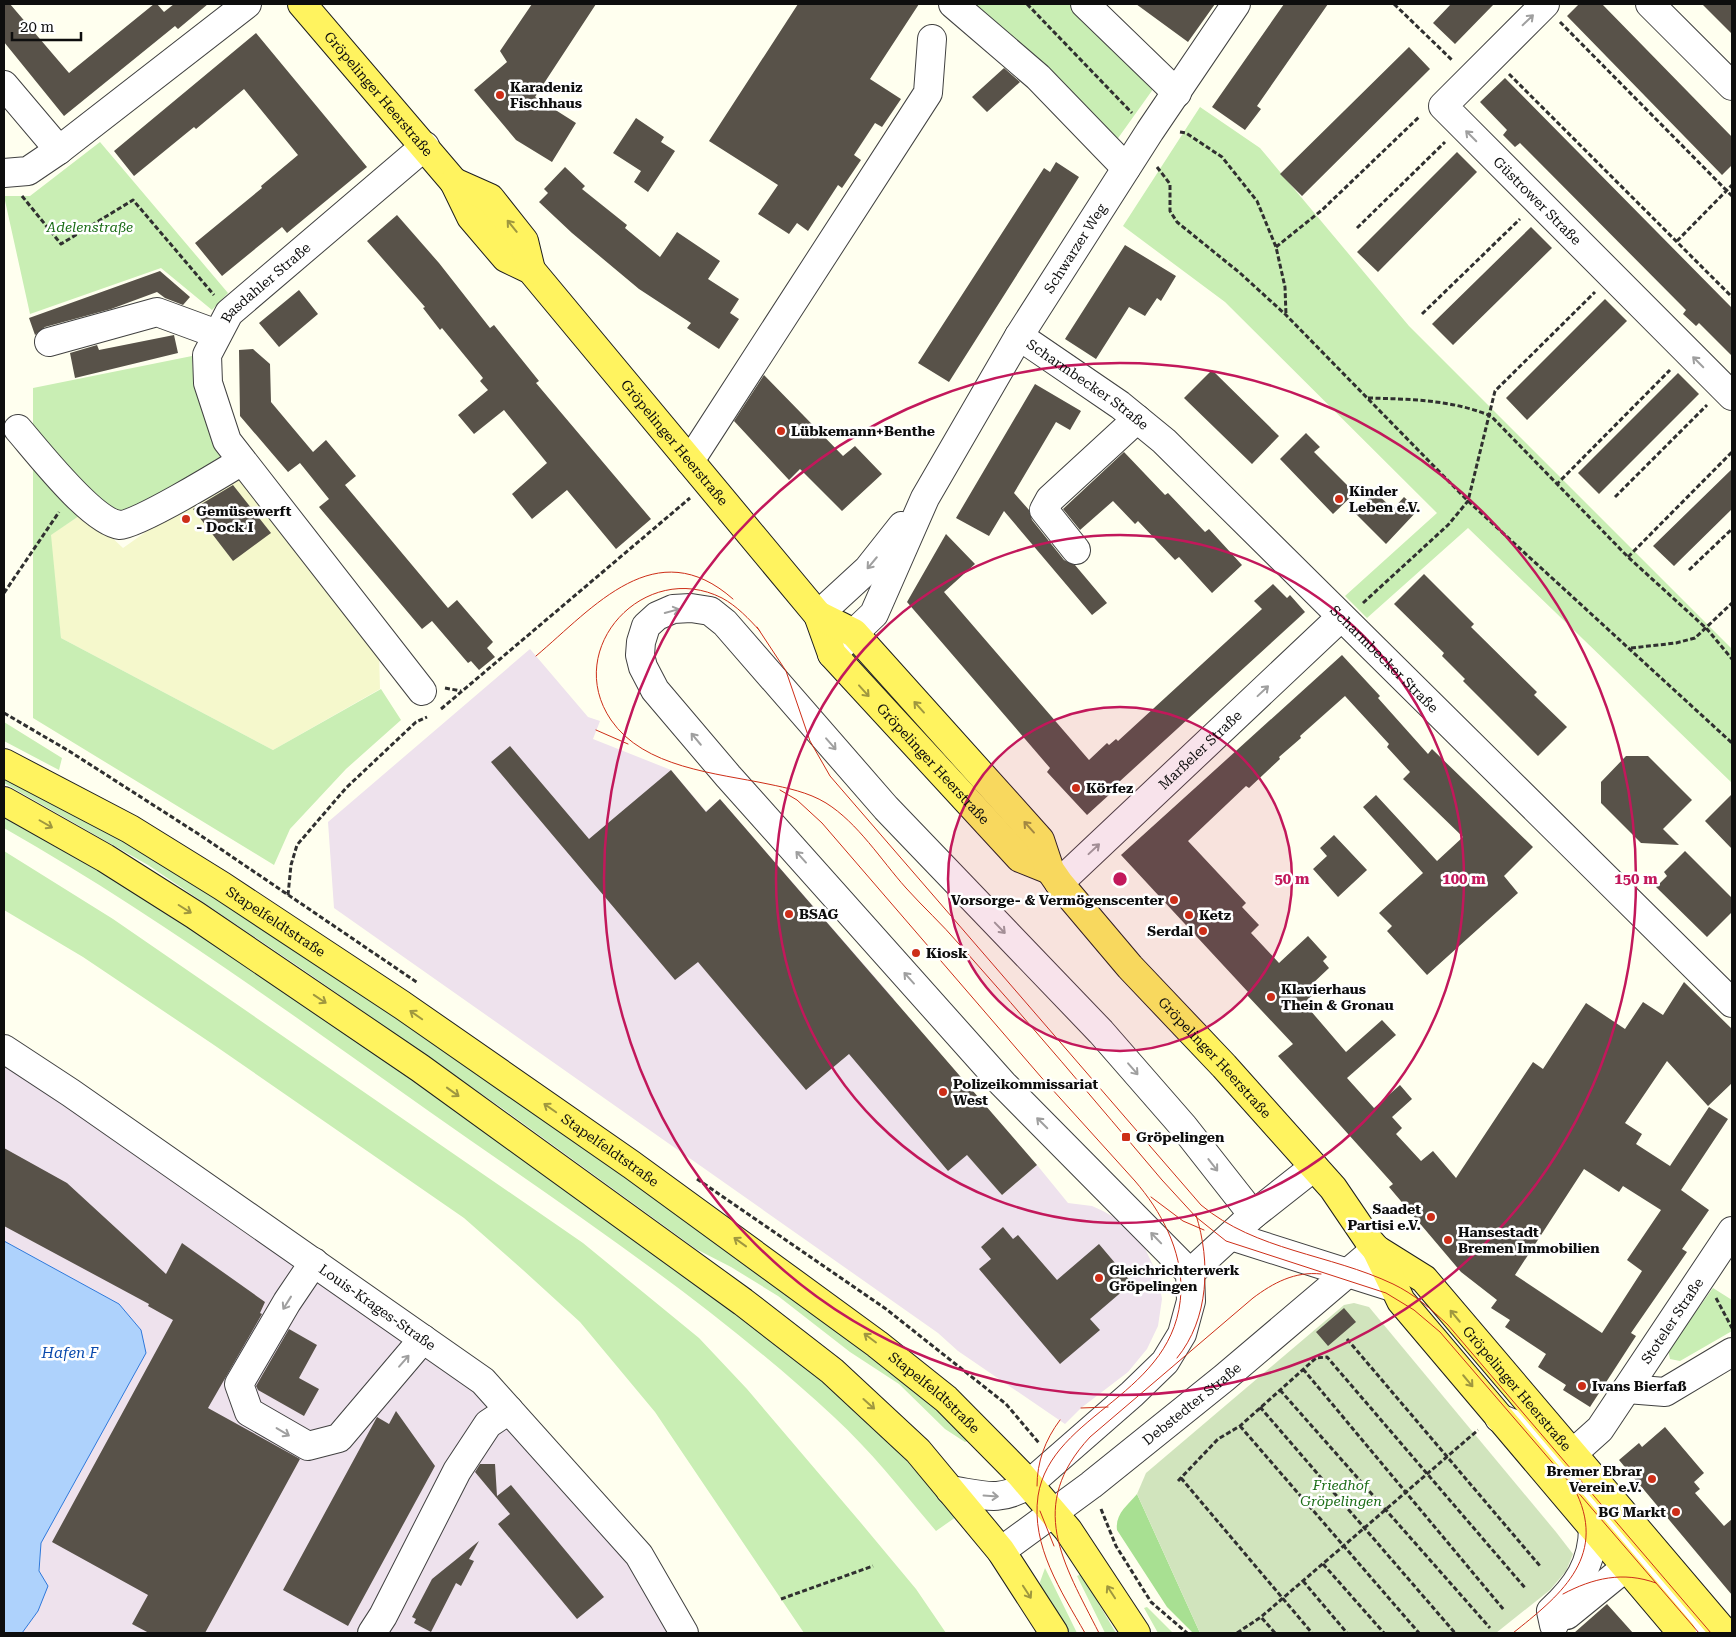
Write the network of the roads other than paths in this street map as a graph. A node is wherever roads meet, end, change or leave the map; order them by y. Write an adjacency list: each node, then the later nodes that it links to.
1 (247, 4): 13 (street)
2 (302, 4): 12 (main road, Gröpelinger Heerstraße)
3 (953, 4): 14 (street)
4 (1085, 4): 11 (street)
5 (1236, 4): 11 (street, Schwarzer Weg)
6 (1544, 4): 19 (street, Güstrower Straße, one-way to 6)
7 (1650, 4): 10 (street)
8 (932, 40): 23 (street)
9 (4, 85): 13 (street)
10 (1732, 86)
11 (1177, 93): 14 (street, Schwarzer Weg)
12 (425, 146): 16 (street, Basdahler Straße); 23 (main road, Gröpelinger Heerstraße)
13 (59, 150): 15 (street)
14 (1126, 168): 17 (street, Schwarzer Weg)
15 (4, 173)
16 (223, 323): 18 (street); 22 (street, Basdahler Straße)
17 (1019, 336): 20 (street, Scharmbecker Straße); 24 (street, Schwarzer Weg)
18 (48, 342)
19 (1728, 392)
20 (1138, 419): 25 (street); 27 (street, Scharmbecker Straße)
21 (18, 429): 22 (street)
22 (242, 461): 30 (street, Basdahler Straße)
23 (690, 461): 26 (main road, Gröpelinger Heerstraße)
24 (925, 498): 26 (street, Schwarzer Weg, one-way to 26); 28 (street, Schwarzer Weg)
25 (1076, 550)
26 (818, 615): 28 (main road, Gröpelinger Heerstraße); 29 (main road, Gröpelinger Heerstraße)
27 (1341, 617): 33 (street, Marßeler Straße, one-way to 27); 34 (street, Scharmbecker Straße)
28 (854, 633): 29 (street, Schwarzer Weg); 33 (main road, Gröpelinger Heerstraße, one-way to 28)
29 (832, 654): 33 (main road, Gröpelinger Heerstraße, one-way to 33)
30 (431, 706)
31 (4, 763): 51 (main road, Stapelfeldtstraße, one-way to 31)
32 (4, 801): 52 (main road, one-way to 52)
33 (1054, 877): 36 (main road, Gröpelinger Heerstraße)
34 (1732, 1003)
35 (4, 1049): 41 (street, Louis-Krages-Straße)
36 (1314, 1167): 37 (street); 40 (main road, Gröpelinger Heerstraße)
37 (1253, 1215): 39 (street); 42 (street, one-way to 37)
38 (1732, 1231): 47 (street, Stoteler Straße)
39 (1231, 1236): 42 (street); 43 (street)
40 (1376, 1249): 43 (street, Debstedter Straße); 44 (main road, Gröpelinger Heerstraße); 50 (main road, Gröpelinger Heerstraße, one-way to 40)
41 (314, 1262): 45 (street, Louis-Krages-Straße); 45 (street, one-way to 45)
42 (1190, 1273): 51 (street)
43 (1348, 1273): 44 (street); 53 (street, Debstedter Straße)
44 (1395, 1288): 49 (main road, Gröpelinger Heerstraße, one-way to 49)
45 (423, 1339): 48 (street, Louis-Krages-Straße)
46 (1729, 1360): 47 (street)
47 (1627, 1389): 50 (street, Stoteler Straße)
48 (509, 1410): 58 (street); 59 (street, Louis-Krages-Straße)
49 (1499, 1418): 54 (main road, Gröpelinger Heerstraße); 54 (street)
50 (1571, 1455): 64 (main road, Gröpelinger Heerstraße)
51 (1029, 1484): 52 (street, one-way to 51); 53 (main road, Stapelfeldtstraße); 55 (street)
52 (950, 1490): 55 (main road)
53 (1052, 1514): 55 (street, Debstedter Straße); 61 (main road, Stapelfeldtstraße, one-way to 53)
54 (1602, 1526): 56 (main road, Gröpelinger Heerstraße); 57 (street); 63 (street)
55 (1001, 1551): 60 (main road, one-way to 60)
56 (1626, 1568): 57 (street); 62 (main road, Gröpelinger Heerstraße)
57 (1550, 1629)
58 (372, 1633)
59 (684, 1633)
60 (1054, 1633)
61 (1136, 1633)
62 (1682, 1633)
63 (1705, 1633)
64 (1725, 1633)

